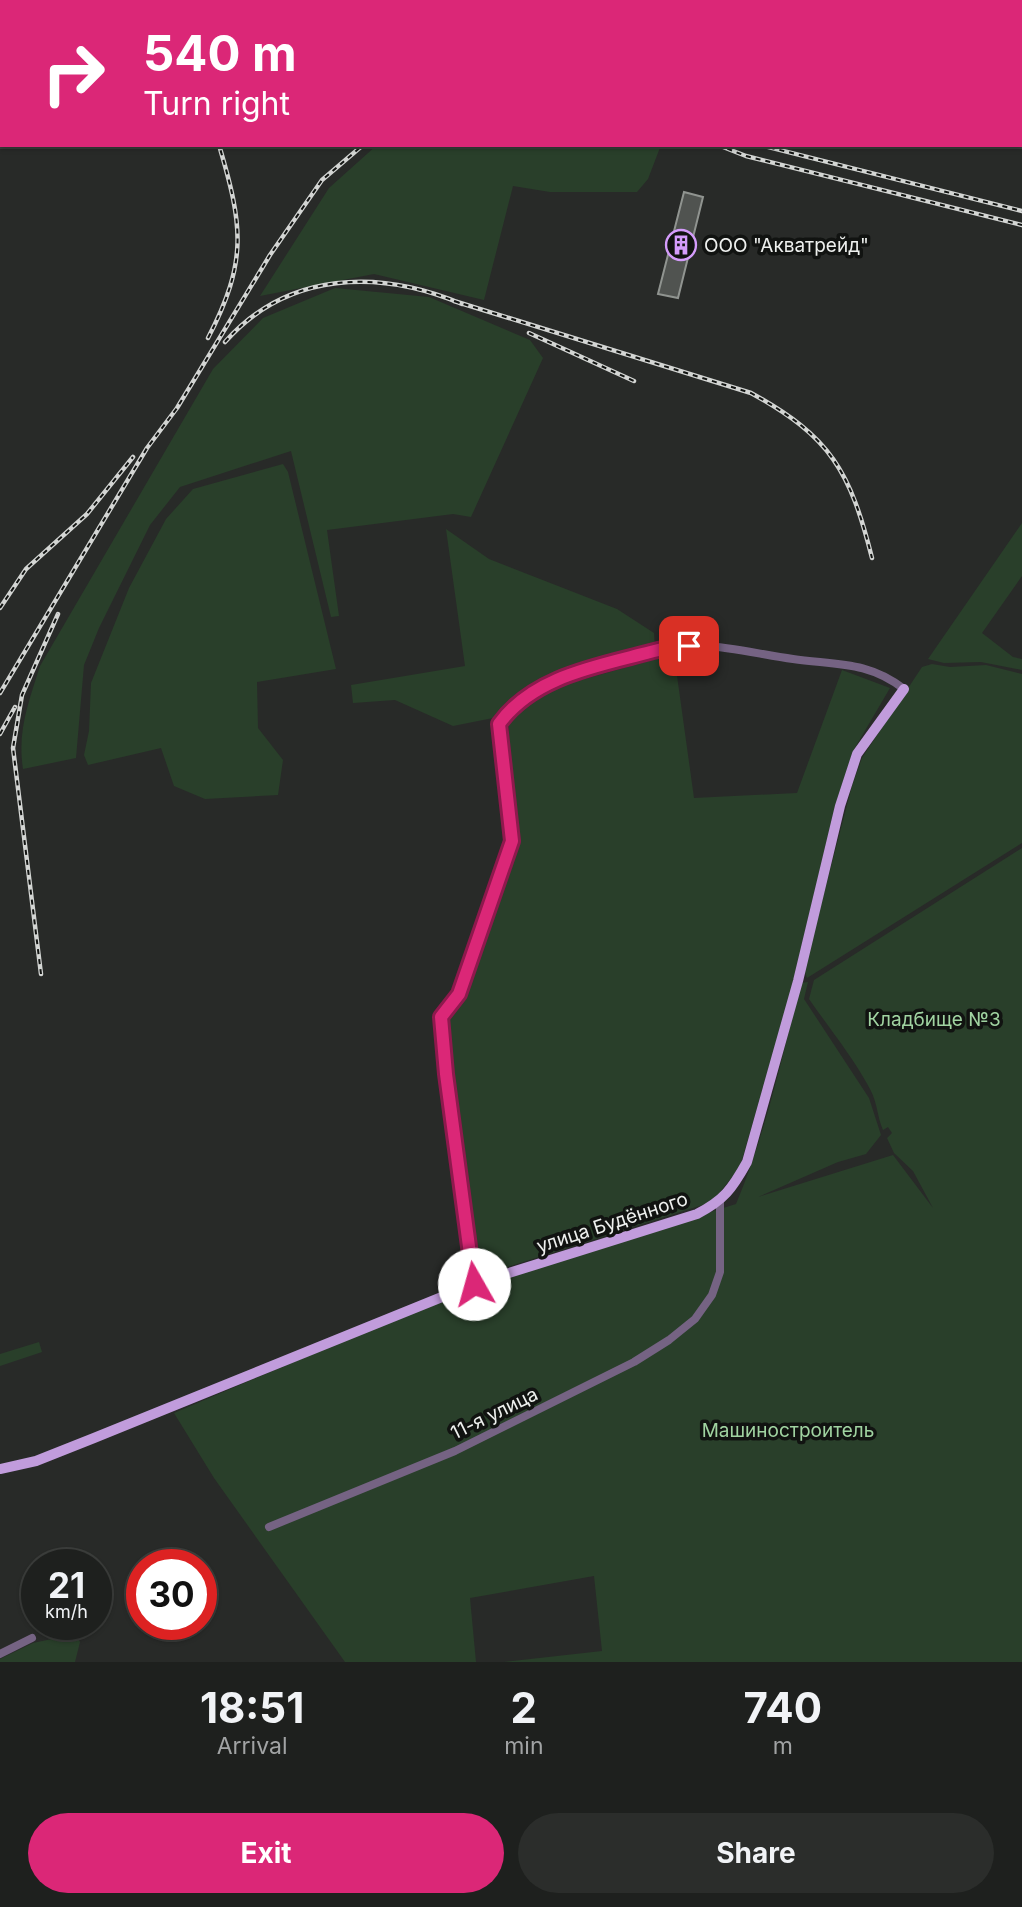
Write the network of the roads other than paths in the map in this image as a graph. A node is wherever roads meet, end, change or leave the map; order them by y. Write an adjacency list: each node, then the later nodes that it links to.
1 (904, 689): 2 (main road, улица Будённого); 3 (street)
2 (720, 1202): 3 (main road, улица Будённого); 5 (street, 11-я улица)
3 (474, 1284): 4 (main road, улица Будённого)
4 (0, 1469)
5 (269, 1528)
6 (29, 1640): 7 (street)
7 (0, 1654)

